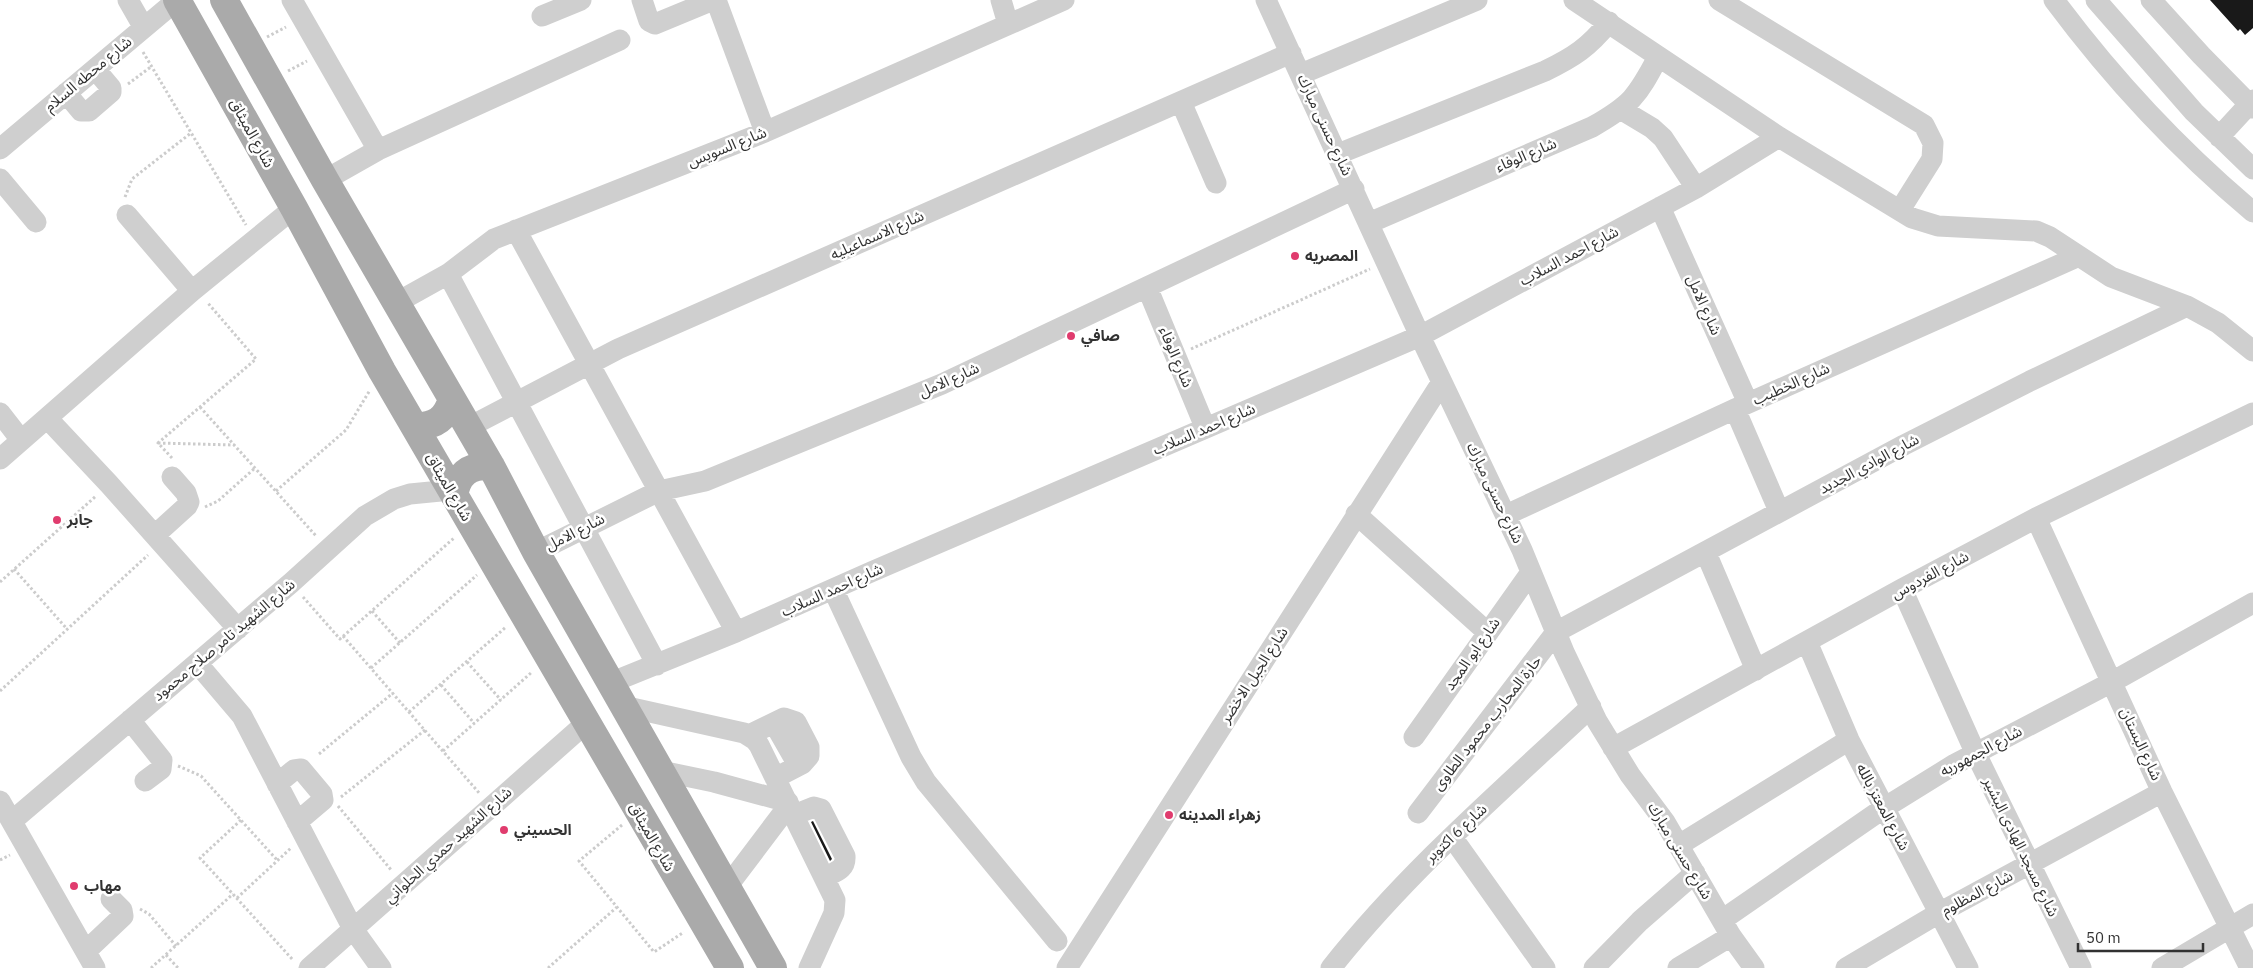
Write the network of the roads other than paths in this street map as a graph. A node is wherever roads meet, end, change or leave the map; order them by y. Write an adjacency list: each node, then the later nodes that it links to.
1 (128, 0): 21 (street)
2 (177, 0): 21 (street, شارع محطه السلام); 44 (main road, شارع الميثاق)
3 (224, 0): 39 (main road)
4 (581, 0): 18 (street)
5 (642, 0): 6 (street)
6 (712, 0)
7 (716, 0): 31 (street)
8 (1001, 0): 20 (street)
9 (1064, 0): 20 (street, شارع السويس)
10 (1266, 0): 23 (street, شارع حسنى مبارك)
11 (1477, 0): 26 (street)
12 (1574, 0): 19 (street)
13 (1719, 0): 45 (street)
14 (2054, 0): 46 (street)
15 (2096, 0): 33 (street)
16 (2151, 0): 29 (street)
17 (297, 9): 35 (street)
18 (542, 16)
19 (1609, 22): 24 (street); 36 (street)
20 (1008, 24): 31 (street, شارع السويس)
21 (139, 32): 25 (street, شارع محطه السلام)
22 (620, 40): 35 (street)
23 (1291, 53): 26 (street, شارع حسنى مبارك); 28 (street, شارع الاسماعيليه)
24 (1658, 57): 30 (street, شارع الوفاء); 32 (street)
25 (95, 69): 27 (street, شارع محطه السلام); 27 (street)
26 (1301, 74): 36 (street, شارع حسنى مبارك)
27 (66, 93): 34 (street, شارع محطه السلام)
28 (1181, 102): 40 (street); 59 (street, شارع الاسماعيليه)
29 (2252, 104): 33 (street)
30 (1622, 110): 42 (street); 49 (street, شارع الوفاء)
31 (765, 132): 50 (street, شارع السويس)
32 (1779, 137): 42 (street, شارع احمد السلاب); 45 (street)
33 (2219, 137): 37 (street)
34 (1, 147)
35 (378, 150): 39 (street)
36 (1338, 154): 41 (street, شارع حسنى مبارك)
37 (2253, 168)
38 (0, 179): 48 (street)
39 (325, 180): 55 (main road)
40 (1216, 183)
41 (1354, 188): 49 (street, شارع حسنى مبارك); 53 (street, شارع الامل)
42 (1696, 188): 43 (street, شارع احمد السلاب)
43 (1660, 207): 57 (street, شارع احمد السلاب); 63 (street, شارع الامل)
44 (294, 208): 54 (street); 67 (main road, شارع الميثاق)
45 (1900, 210): 51 (street)
46 (2253, 212)
47 (127, 215): 54 (street)
48 (36, 222)
49 (1369, 223): 57 (street, شارع حسنى مبارك)
50 (516, 230): 52 (street, شارع السويس); 59 (street)
51 (2077, 257): 56 (street); 63 (street, شارع الخطيب)
52 (448, 274): 55 (street, شارع السويس); 62 (street)
53 (1146, 287): 69 (street, شارع الوفاء); 74 (street, شارع الامل)
54 (193, 290): 66 (street)
55 (396, 303): 61 (main road)
56 (2188, 306): 58 (street); 76 (street, شارع الوادي الجديد)
57 (1420, 336): 60 (street, شارع حسنى مبارك); 69 (street, شارع احمد السلاب)
58 (2253, 351)
59 (589, 362): 62 (street, شارع الاسماعيليه); 74 (street)
60 (1442, 382): 77 (street, شارع الجبل الاخضر); 78 (street, شارع حسنى مبارك)
61 (452, 399): 67 (main road); 68 (main road)
62 (516, 401): 68 (street, شارع الاسماعيليه); 80 (street)
63 (1742, 406): 76 (street, شارع الامل); 78 (street, شارع الخطيب)
64 (0, 413): 70 (street)
65 (2253, 413): 79 (street, شارع الفردوس)
66 (47, 418): 70 (street); 81 (street)
67 (414, 426): 75 (main road, شارع الميثاق)
68 (469, 427): 72 (main road)
69 (1205, 428): 85 (street, شارع احمد السلاب)
70 (21, 440): 71 (street)
71 (0, 459)
72 (491, 466): 75 (main road); 82 (main road)
73 (174, 470): 81 (street)
74 (659, 491): 80 (street, شارع الامل); 89 (street)
75 (452, 492): 88 (street, شارع الشهيد تامر صلاح محمود); 100 (main road, شارع الميثاق)
76 (1778, 511): 83 (street, شارع الوادي الجديد)
77 (1356, 514): 90 (street); 136 (street, شارع الجبل الاخضر)
78 (1506, 515): 84 (street, شارع حسنى مبارك)
79 (2036, 518): 86 (street, شارع الفردوس); 96 (street, شارع البستان)
80 (584, 528): 82 (street, شارع الامل); 94 (street)
81 (158, 539): 88 (street)
82 (536, 552): 97 (main road)
83 (1706, 553): 91 (street, شارع الوادي الجديد); 95 (street)
84 (1531, 572): 90 (street, شارع ابو المجد); 91 (street, شارع حسنى مبارك)
85 (833, 589): 89 (street, شارع احمد السلاب); 128 (street)
86 (1902, 589): 92 (street, شارع الفردوس); 105 (street, شارع مسجد الهادى البشير)
87 (2253, 603): 96 (street, شارع الجمهوريه)
88 (238, 629): 93 (street, شارع الشهيد تامر صلاح محمود)
89 (736, 632): 94 (street, شارع احمد السلاب)
90 (1487, 632): 102 (street, شارع ابو المجد)
91 (1556, 632): 98 (street, شارع حسنى مبارك); 114 (street, حارة المحارب محمود الطاوى)
92 (1807, 642): 95 (street, شارع الفردوس); 103 (street, شارع المعتز بالله)
93 (197, 663): 99 (street, شارع الشهيد تامر صلاح محمود); 109 (street)
94 (657, 665): 97 (street, شارع احمد السلاب)
95 (1756, 670): 104 (street, شارع الفردوس)
96 (2112, 682): 105 (street, شارع الجمهوريه); 110 (street, شارع البستان)
97 (617, 695): 101 (street); 106 (main road)
98 (1591, 707): 104 (street, شارع حسنى مبارك); 117 (street, شارع 6 اكتوبر)
99 (130, 720): 108 (street); 115 (street, شارع الشهيد تامر صلاح محمود)
100 (586, 723): 127 (street, شارع الشهيد حمدي الحلواني); 133 (main road, شارع الميثاق)
101 (749, 735): 107 (street); 107 (street)
102 (1414, 737)
103 (1849, 740): 113 (street, شارع المعتز بالله); 118 (street)
104 (1613, 748): 118 (street, شارع حسنى مبارك)
105 (1975, 752): 113 (street, شارع الجمهوريه); 119 (street, شارع مسجد الهادى البشير)
106 (661, 771): 112 (street); 121 (main road)
107 (775, 778): 112 (street)
108 (145, 781)
109 (278, 784): 116 (street); 116 (street)
110 (2162, 792): 119 (street, شارع المظلوم); 126 (street, شارع البستان)
111 (0, 801): 115 (street)
112 (790, 807): 121 (street); 135 (street)
113 (1884, 808): 123 (street, شارع المعتز بالله); 125 (street, شارع الجمهوريه)
114 (1418, 813)
115 (12, 821): 129 (street)
116 (301, 829): 127 (street)
117 (1452, 836): 131 (street, شارع 6 اكتوبر); 137 (street)
118 (1679, 845): 120 (street, شارع حسنى مبارك)
119 (2029, 865): 123 (street, شارع المظلوم); 143 (street, شارع مسجد الهادى البشير)
120 (1695, 873): 125 (street, شارع حسنى مبارك); 138 (street)
121 (727, 886): 134 (main road)
122 (117, 906): 129 (street)
123 (1939, 913): 141 (street, شارع المظلوم); 142 (street, شارع المعتز بالله)
124 (2253, 914): 126 (street)
125 (1727, 928): 139 (street, شارع الجمهوريه); 140 (street, شارع حسنى مبارك)
126 (2229, 928): 144 (street); 145 (street, شارع البستان)
127 (353, 929): 130 (street, شارع الشهيد حمدي الحلواني); 132 (street)
128 (1057, 941)
129 (90, 960)
130 (301, 964)
131 (1334, 966)
132 (381, 968)
133 (730, 968)
134 (773, 968)
135 (809, 968)
136 (1067, 968)
137 (1545, 968)
138 (1594, 968)
139 (1678, 968)
140 (1754, 968)
141 (1846, 968)
142 (1968, 968)
143 (2081, 968)
144 (2162, 968)
145 (2250, 968)

